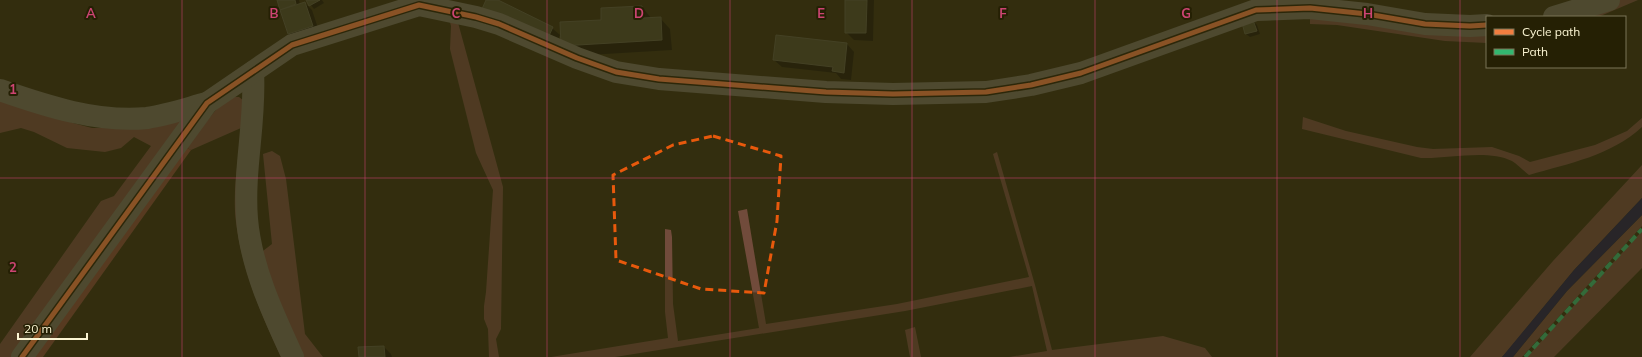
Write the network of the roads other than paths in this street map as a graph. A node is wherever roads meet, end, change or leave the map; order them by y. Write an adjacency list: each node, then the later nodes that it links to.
1 (1609, 0): 2 (street)
2 (1557, 16)
3 (1486, 25): 4 (street)
4 (252, 72): 6 (street); 8 (street)
5 (0, 90): 6 (street)
6 (207, 103): 7 (street)
7 (22, 357)
8 (293, 357)

